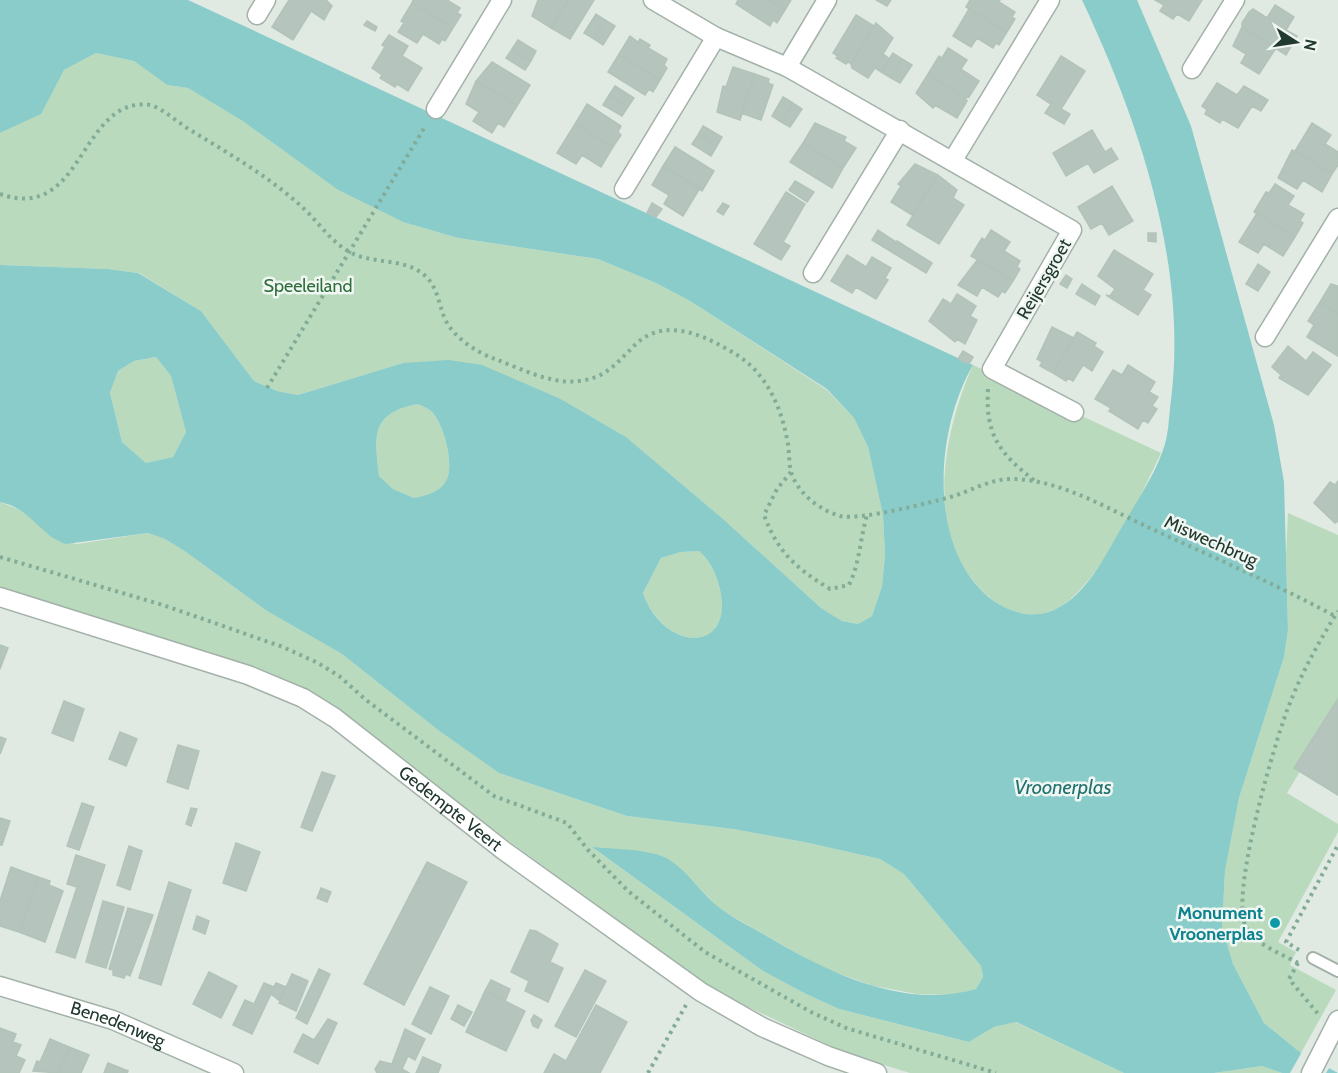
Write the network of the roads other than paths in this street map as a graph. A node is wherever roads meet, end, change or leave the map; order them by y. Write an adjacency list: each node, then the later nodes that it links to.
1 (502, 0): 9 (street)
2 (653, 0): 6 (street, Reijersgroet)
3 (827, 0): 7 (street)
4 (1050, 0): 11 (street)
5 (1235, 0): 8 (street)
6 (716, 37): 7 (street, Reijersgroet); 12 (street)
7 (787, 67): 10 (street, Reijersgroet)
8 (1192, 69)
9 (436, 109)
10 (900, 130): 11 (street, Reijersgroet); 14 (street)
11 (952, 160): 16 (street, Reijersgroet)
12 (624, 189)
13 (1338, 218): 15 (street)
14 (813, 273)
15 (1265, 337)
16 (1074, 412)
17 (0, 597): 23 (street, Gedempte Veert)
18 (1313, 958): 19 (lane)
19 (1338, 971)
20 (0, 986): 22 (street, Benedenweg)
21 (1331, 1021): 24 (street)
22 (234, 1073)
23 (877, 1073)
24 (1311, 1073)

